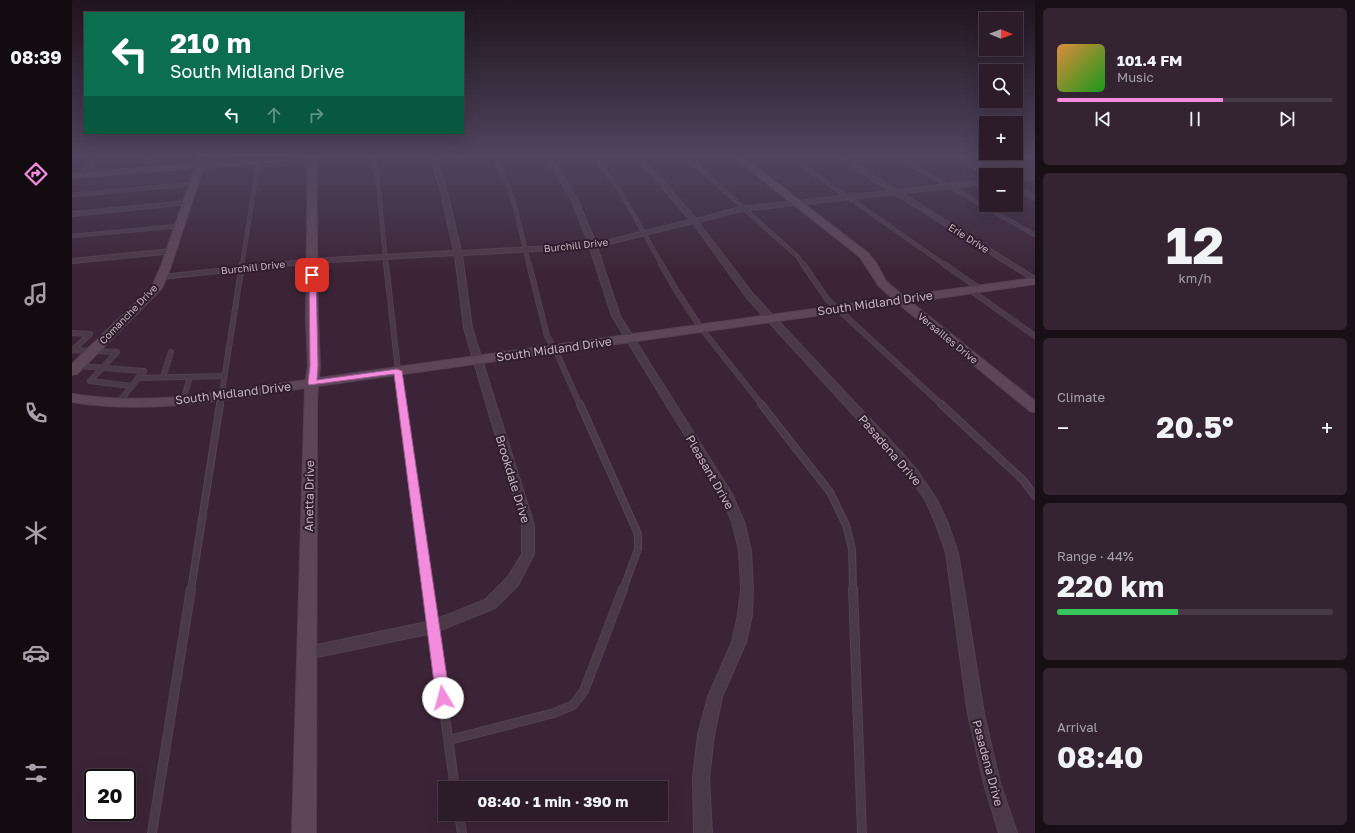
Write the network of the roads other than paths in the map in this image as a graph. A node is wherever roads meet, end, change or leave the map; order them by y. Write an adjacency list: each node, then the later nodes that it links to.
1 (189, 197): 16 (street, Comanche Drive)
2 (253, 197): 32 (lane)
3 (312, 197): 31 (street, Anetta Drive)
4 (379, 197): 29 (lane)
5 (445, 197): 28 (street, Brookdale Drive)
6 (511, 197): 26 (lane)
7 (573, 197): 25 (street, Pleasant Drive)
8 (623, 197): 22 (lane)
9 (673, 197): 20 (street, Pasadena Drive)
10 (731, 197): 18 (lane)
11 (789, 197): 17 (street, Versailles Drive)
12 (859, 197): 15 (street, Burchill Drive)
13 (904, 197): 34 (street, Erie Drive)
14 (969, 197): 23 (lane)
15 (850, 198): 17 (street, Burchill Drive); 35 (lane)
16 (187, 203): 19 (street); 21 (street, Comanche Drive)
17 (797, 203): 18 (street, Burchill Drive); 36 (street, Versailles Drive)
18 (744, 209): 20 (street, Burchill Drive); 37 (lane)
19 (72, 214)
20 (694, 221): 22 (street, Burchill Drive); 38 (street, Pasadena Drive)
21 (179, 226): 24 (lane); 27 (street, Comanche Drive)
22 (644, 234): 25 (street, Burchill Drive); 39 (lane)
23 (1035, 235)
24 (72, 236)
25 (594, 245): 26 (street, Burchill Drive); 42 (street, Pleasant Drive)
26 (525, 250): 28 (street, Burchill Drive); 43 (lane)
27 (171, 251): 30 (street); 33 (street, Comanche Drive)
28 (458, 253): 29 (street, Burchill Drive); 47 (street, Brookdale Drive)
29 (385, 257): 31 (street, Burchill Drive); 50 (lane)
30 (72, 261)
31 (312, 261): 32 (street, Burchill Drive); 55 (street, Anetta Drive)
32 (241, 268): 33 (street, Burchill Drive); 51 (lane)
33 (161, 277): 45 (street, Comanche Drive)
34 (1035, 280): 35 (street, South Midland Drive)
35 (975, 289): 36 (street, South Midland Drive); 41 (lane)
36 (902, 300): 37 (street, South Midland Drive); 61 (street, Versailles Drive)
37 (838, 309): 38 (street, South Midland Drive); 62 (lane)
38 (770, 318): 39 (street, South Midland Drive); 73 (street, Pasadena Drive)
39 (701, 328): 42 (street, South Midland Drive); 72 (lane)
40 (72, 333): 44 (lane)
41 (1035, 336)
42 (629, 338): 43 (street, South Midland Drive); 71 (street, Pleasant Drive)
43 (555, 349): 47 (street, South Midland Drive); 65 (lane)
44 (73, 351): 45 (lane)
45 (92, 351): 48 (street, Comanche Drive); 49 (lane)
46 (171, 352): 52 (lane)
47 (476, 360): 50 (street, South Midland Drive); 63 (street, Brookdale Drive)
48 (75, 368): 49 (lane)
49 (102, 368): 54 (lane); 56 (lane)
50 (397, 371): 55 (street, South Midland Drive); 63 (lane)
51 (225, 376): 53 (lane); 57 (lane)
52 (163, 377): 53 (lane); 54 (lane)
53 (190, 377): 59 (lane)
54 (138, 378): 56 (lane)
55 (312, 383): 57 (street, South Midland Drive); 64 (street, Anetta Drive)
56 (131, 386): 60 (lane)
57 (222, 396): 59 (street, South Midland Drive); 68 (lane)
58 (72, 398): 60 (street, South Midland Drive)
59 (182, 400): 60 (street, South Midland Drive)
60 (119, 402)
61 (1035, 408)
62 (1035, 496)
63 (433, 627): 64 (street, Brookdale Drive); 65 (lane)
64 (307, 653): 69 (street, Anetta Drive)
65 (449, 740): 66 (lane)
66 (455, 781)
67 (460, 821): 70 (lane)
68 (152, 833)
69 (304, 833)
70 (462, 833)
71 (703, 833)
72 (862, 833)
73 (1008, 833)

